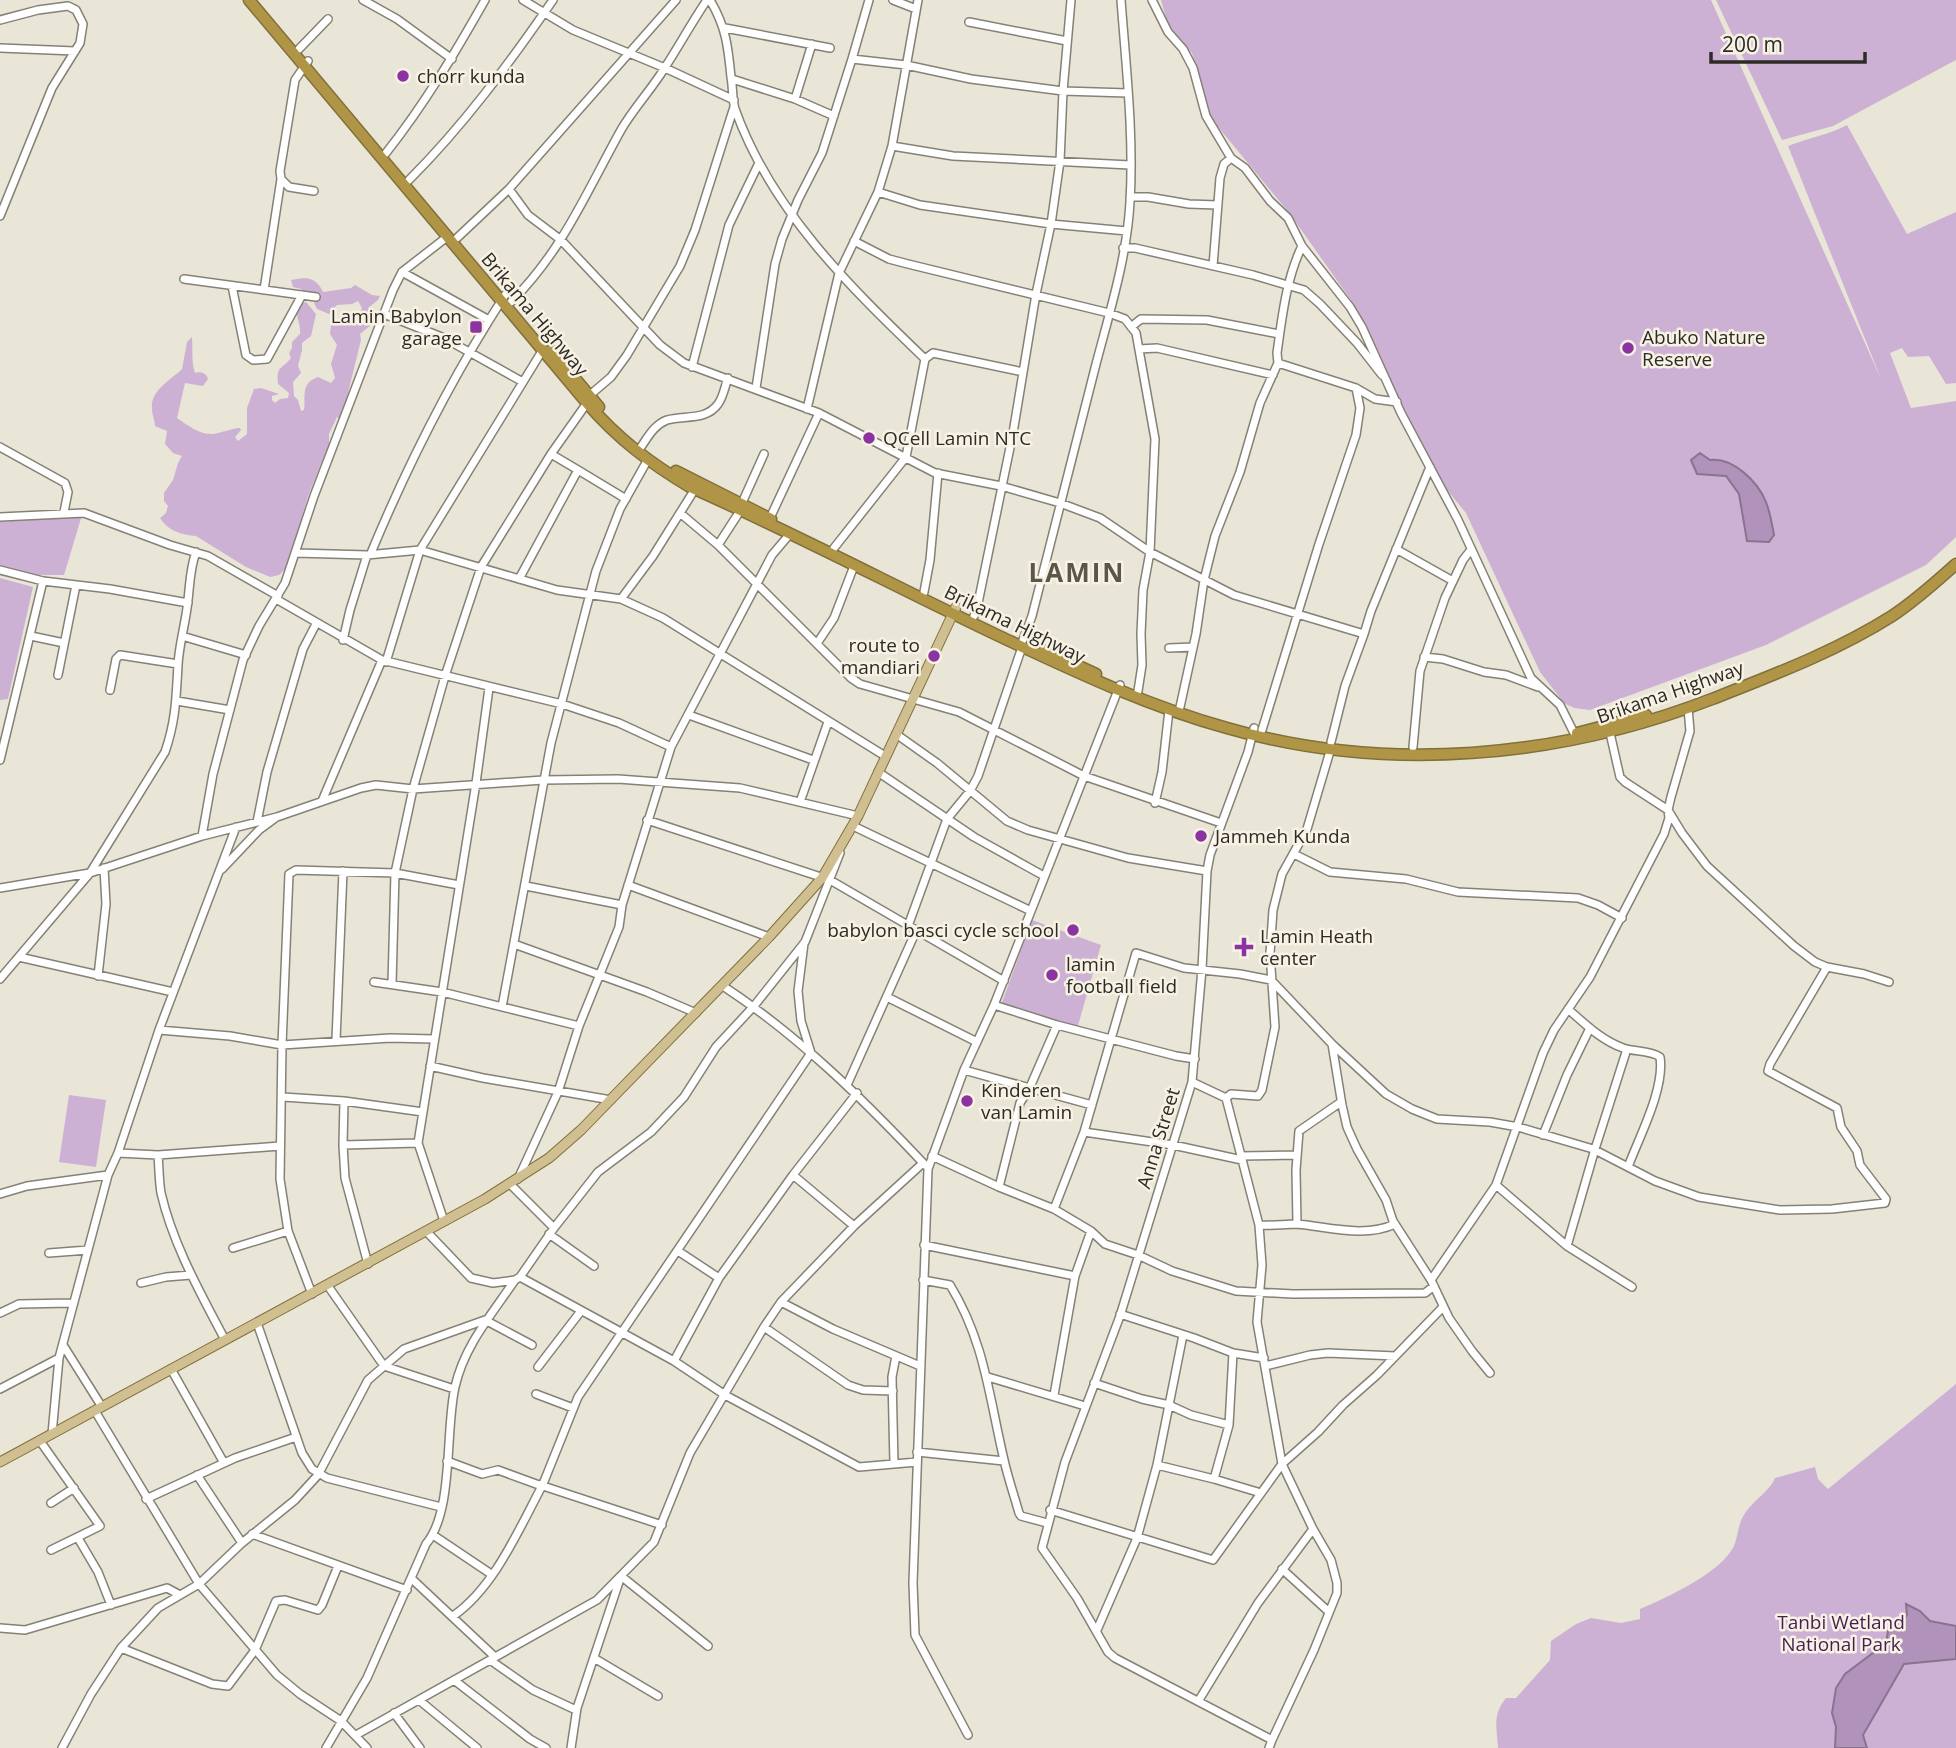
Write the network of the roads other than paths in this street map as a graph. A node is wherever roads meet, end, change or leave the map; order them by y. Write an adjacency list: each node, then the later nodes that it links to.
1 (249, 0): 30 (highway, Brikama Highway)
2 (259, 0): 25 (highway, Brikama Highway)
3 (363, 0): 28 (street)
4 (485, 0): 28 (street)
5 (523, 0): 16 (street)
6 (553, 0): 16 (street)
7 (676, 0): 27 (street)
8 (709, 0): 20 (street); 32 (street)
9 (869, 0): 29 (street)
10 (893, 0): 15 (street)
11 (918, 0): 15 (street)
12 (1071, 0): 21 (street)
13 (1121, 0): 35 (street)
14 (1152, 0): 41 (street)
15 (916, 9): 31 (street)
16 (544, 12): 27 (street); 46 (street)
17 (328, 19): 25 (street)
18 (0, 20): 26 (street)
19 (969, 22): 21 (street)
20 (724, 28): 22 (street); 33 (street)
21 (1067, 41): 34 (street)
22 (813, 44): 24 (street); 36 (street)
23 (0, 48): 26 (street)
24 (830, 48)
25 (299, 50): 30 (highway, Brikama Highway)
26 (75, 51): 52 (street)
27 (629, 53): 32 (street); 47 (street)
28 (452, 58): 40 (street)
29 (852, 59): 31 (street); 38 (street)
30 (306, 63): 40 (highway, Brikama Highway); 45 (street); 56 (highway, Brikama Highway)
31 (906, 65): 34 (street); 39 (street)
32 (665, 68): 37 (street); 57 (street)
33 (732, 79): 36 (street); 37 (street)
34 (1063, 91): 35 (street); 42 (street)
35 (1128, 93): 44 (street)
36 (795, 99): 38 (street)
37 (734, 103): 43 (street); 76 (street)
38 (834, 116): 53 (street)
39 (892, 146): 42 (street); 49 (street)
40 (386, 153): 46 (highway, Brikama Highway)
41 (1231, 158): 51 (street); 59 (street)
42 (1060, 161): 44 (street); 54 (street)
43 (759, 163): 53 (street); 83 (street)
44 (1130, 165): 50 (street)
45 (281, 179): 48 (street); 67 (street)
46 (409, 180): 56 (highway, Brikama Highway)
47 (509, 189): 56 (street); 57 (street)
48 (314, 191)
49 (878, 192): 54 (street); 58 (street)
50 (1130, 197): 51 (street); 55 (street)
51 (1217, 205): 61 (street)
52 (0, 216)
53 (792, 217): 63 (street); 89 (street)
54 (1051, 224): 55 (street); 68 (street)
55 (1127, 231): 60 (street)
56 (452, 237): 62 (street); 71 (highway, Brikama Highway)
57 (561, 240): 71 (street); 76 (street)
58 (854, 241): 63 (street); 68 (street)
59 (1302, 246): 65 (street); 88 (street)
60 (1124, 248): 61 (street); 72 (street)
61 (1213, 266): 65 (street)
62 (402, 272): 73 (street); 74 (street)
63 (839, 273): 81 (street); 93 (street)
64 (184, 279): 66 (street)
65 (1289, 285): 77 (street); 88 (street)
66 (232, 286): 67 (street); 69 (street)
67 (264, 290): 69 (street)
68 (1036, 294): 72 (street); 84 (street)
69 (302, 295): 70 (street)
70 (316, 297)
71 (505, 300): 74 (street); 79 (highway, Brikama Highway); 91 (highway, Brikama Highway)
72 (1109, 313): 75 (street); 107 (street)
73 (384, 314): 80 (street); 121 (street)
74 (489, 320): 80 (street)
75 (1131, 327): 77 (street); 78 (street)
76 (644, 329): 83 (street); 91 (street)
77 (1279, 334): 82 (street)
78 (1139, 349): 85 (street); 120 (street)
79 (542, 351): 87 (street); 91 (highway, Brikama Highway)
80 (469, 353): 87 (street); 122 (street)
81 (925, 359): 84 (street); 99 (street)
82 (1278, 363): 85 (street); 90 (street)
83 (692, 367): 86 (street)
84 (1023, 372): 104 (street)
85 (1272, 374): 129 (street)
86 (728, 378): 89 (street); 96 (street)
87 (523, 382): 117 (street)
88 (1391, 386): 92 (street)
89 (756, 388): 93 (street)
90 (1356, 388): 92 (street); 140 (street, Anna Street)
91 (588, 399): 96 (highway, Brikama Highway); 97 (street); 100 (highway, Brikama Highway)
92 (1397, 402): 101 (street)
93 (807, 409): 94 (street)
94 (819, 413): 99 (street); 112 (street)
95 (0, 447): 109 (street)
96 (641, 447): 108 (highway, Brikama Highway)
97 (551, 454): 102 (street); 126 (street)
98 (764, 454): 108 (street)
99 (906, 457): 103 (street); 115 (street)
100 (647, 461): 105 (highway, Brikama Highway); 106 (street)
101 (1430, 467): 116 (street); 118 (street)
102 (578, 470): 106 (street); 128 (street)
103 (939, 473): 104 (street); 134 (street)
104 (1001, 486): 107 (street); 141 (street)
105 (695, 489): 108 (highway, Brikama Highway); 110 (street)
106 (626, 499): 135 (street)
107 (1060, 503): 120 (street); 149 (street)
108 (741, 507): 112 (highway, Brikama Highway); 113 (highway, Brikama Highway); 114 (street)
109 (64, 512): 111 (street); 119 (street)
110 (680, 513): 114 (street); 137 (street)
111 (0, 517)
112 (770, 518): 115 (highway, Brikama Highway)
113 (789, 535): 125 (highway, Brikama Highway); 132 (street)
114 (718, 545): 132 (street)
115 (834, 548): 134 (highway, Brikama Highway)
116 (1396, 549): 131 (street); 143 (street)
117 (420, 550): 122 (street); 126 (street); 155 (street)
118 (1471, 551): 131 (street); 161 (street)
119 (196, 552): 136 (street); 138 (street)
120 (1150, 552): 129 (street); 163 (street)
121 (296, 553): 122 (street); 136 (street)
122 (369, 554): 146 (street)
123 (1956, 554): 176 (highway, Brikama Highway)
124 (1956, 564): 168 (highway, Brikama Highway)
125 (854, 566): 139 (highway, Brikama Highway); 147 (street)
126 (481, 568): 128 (street); 158 (street)
127 (0, 570): 130 (street)
128 (519, 579): 135 (street)
129 (1204, 580): 140 (street); 151 (street)
130 (43, 581): 133 (street); 144 (street)
131 (1453, 581): 154 (street)
132 (757, 583): 147 (street); 152 (street)
133 (76, 585): 138 (street); 148 (street)
134 (924, 592): 139 (highway, Brikama Highway)
135 (590, 596): 137 (street); 166 (street)
136 (277, 598): 142 (street); 153 (street)
137 (621, 599): 152 (street)
138 (188, 603): 145 (street)
139 (954, 611): 141 (highway, Brikama Highway); 149 (highway, Brikama Highway); 164 (main road)
140 (1297, 614): 143 (street); 172 (street, Anna Street)
141 (974, 616): 149 (highway, Brikama Highway)
142 (316, 624): 146 (street); 198 (street)
143 (1364, 634): 177 (street)
144 (31, 636): 148 (street); 181 (street)
145 (182, 636): 153 (street); 156 (street)
146 (343, 640): 155 (street)
147 (818, 642): 164 (street)
148 (64, 643): 157 (street)
149 (1022, 643): 160 (highway, Brikama Highway); 173 (street)
150 (1169, 648): 151 (street)
151 (1193, 648): 167 (street)
152 (720, 653): 170 (street); 171 (street)
153 (246, 655): 169 (street)
154 (1424, 657): 161 (street); 179 (street)
155 (384, 661): 158 (street); 190 (street)
156 (178, 664): 162 (street); 165 (street)
157 (58, 675)
158 (445, 676): 159 (street); 188 (street)
159 (489, 688): 166 (street); 186 (street)
160 (1119, 688): 163 (highway, Brikama Highway); 167 (highway, Brikama Highway); 184 (street)
161 (1542, 688): 176 (street)
162 (110, 690)
163 (1138, 691): 167 (highway, Brikama Highway)
164 (914, 698): 173 (street); 175 (main road)
165 (177, 701): 169 (street); 209 (street)
166 (562, 704): 178 (street); 185 (street)
167 (1175, 708): 172 (highway, Brikama Highway); 192 (street)
168 (1688, 708): 174 (highway, Brikama Highway); 193 (street)
169 (230, 710): 202 (street)
170 (689, 715): 178 (street); 182 (street)
171 (828, 722): 180 (street); 182 (street)
172 (1256, 731): 177 (highway, Brikama Highway); 199 (street, Anna Street)
173 (994, 732): 184 (street); 189 (street)
174 (1610, 733): 176 (highway, Brikama Highway); 193 (street)
175 (896, 734): 180 (main road); 189 (street)
176 (1576, 737): 177 (highway, Brikama Highway); 179 (highway, Brikama Highway)
177 (1331, 745): 179 (highway, Brikama Highway); 204 (street)
178 (671, 747): 187 (street)
179 (1413, 747)
180 (885, 756): 183 (main road)
181 (0, 760)
182 (813, 760): 191 (street)
183 (878, 772): 194 (main road); 197 (street)
184 (1084, 776): 192 (street); 203 (street)
185 (543, 780): 186 (street); 187 (street); 216 (street)
186 (476, 783): 188 (street); 214 (street)
187 (658, 783): 191 (street); 196 (street)
188 (413, 789): 190 (street); 211 (street)
189 (970, 791): 197 (street); 203 (street)
190 (321, 802): 195 (street)
191 (800, 802): 194 (street)
192 (1155, 803): 199 (street)
193 (1668, 810): 220 (street); 227 (street)
194 (858, 816): 200 (main road)
195 (277, 817): 198 (street); 210 (street)
196 (647, 820): 213 (street); 215 (street)
197 (947, 820): 205 (street); 212 (street)
198 (257, 822): 201 (street)
199 (1221, 823): 208 (street, Anna Street)
200 (853, 826): 205 (street); 213 (main road)
201 (236, 827): 202 (street); 210 (street)
202 (202, 836): 206 (street)
203 (1060, 840): 208 (street); 212 (street)
204 (1294, 854): 220 (street); 232 (street)
205 (931, 863): 219 (street); 221 (street)
206 (104, 868): 209 (street); 230 (street)
207 (343, 871): 211 (street); 251 (street); 255 (street)
208 (1207, 871): 228 (street, Anna Street)
209 (90, 873): 217 (street); 226 (street)
210 (218, 873): 238 (street)
211 (394, 873): 214 (street); 236 (street)
212 (1044, 877): 219 (street)
213 (826, 879): 221 (street); 223 (main road); 224 (street)
214 (459, 884): 239 (street)
215 (628, 885): 218 (street); 223 (street)
216 (526, 886): 218 (street); 225 (street)
217 (0, 888)
218 (622, 905): 229 (street)
219 (1031, 911): 233 (street)
220 (1622, 918): 244 (street)
221 (908, 926): 222 (street)
222 (916, 931): 233 (street); 240 (street)
223 (769, 937): 237 (main road)
224 (805, 942): 242 (street); 257 (street)
225 (514, 944): 229 (street); 243 (street)
226 (19, 957): 230 (street); 231 (street)
227 (1827, 967): 235 (street); 287 (street)
228 (1202, 969): 232 (street); 250 (street); 258 (street, Anna Street)
229 (599, 975): 245 (street); 247 (street)
230 (98, 976): 238 (street)
231 (0, 979)
232 (1271, 980): 254 (street); 267 (street)
233 (1004, 981): 241 (street)
234 (374, 982): 236 (street)
235 (1889, 982)
236 (391, 984): 239 (street)
237 (723, 986): 242 (street); 245 (main road)
238 (173, 992): 249 (street)
239 (442, 992): 243 (street); 252 (street)
240 (887, 996): 253 (street); 262 (street)
241 (995, 1005): 246 (street); 253 (street)
242 (754, 1006): 257 (street); 302 (street)
243 (502, 1007): 247 (street)
244 (1569, 1009): 248 (street); 273 (street)
245 (696, 1013): 268 (main road)
246 (1056, 1025): 250 (street); 263 (street)
247 (579, 1026): 264 (street)
248 (1590, 1028): 256 (street); 275 (street)
249 (159, 1030): 255 (street); 281 (street)
250 (1110, 1039): 258 (street); 271 (street)
251 (336, 1040): 252 (street); 255 (street)
252 (434, 1040): 259 (street)
253 (976, 1042): 260 (street)
254 (1332, 1044): 270 (street); 273 (street)
255 (282, 1045): 266 (street)
256 (1627, 1049): 280 (street); 287 (street)
257 (811, 1053): 262 (street); 308 (street)
258 (1195, 1059): 261 (street, Anna Street)
259 (430, 1066): 264 (street); 272 (street)
260 (964, 1070): 263 (street); 284 (street)
261 (1192, 1082): 267 (street); 278 (street, Anna Street)
262 (847, 1085): 265 (street)
263 (1030, 1087): 271 (street); 292 (street)
264 (558, 1092): 268 (street); 290 (street)
265 (857, 1093): 286 (street); 289 (street)
266 (283, 1097): 269 (street); 279 (street)
267 (1226, 1098): 285 (street)
268 (612, 1100): 290 (main road)
269 (344, 1101): 272 (street); 277 (street)
270 (1341, 1101): 283 (street); 297 (street)
271 (1092, 1105): 274 (street)
272 (423, 1112): 276 (street)
273 (1518, 1128): 275 (street); 291 (street)
274 (1084, 1132): 278 (street); 294 (street)
275 (1543, 1135): 280 (street)
276 (418, 1143): 277 (street); 295 (street)
277 (343, 1145): 311 (street)
278 (1173, 1145): 285 (street); 310 (street, Anna Street)
279 (280, 1146): 282 (street); 300 (street)
280 (1595, 1149): 287 (street); 305 (street)
281 (118, 1153): 282 (street); 288 (street)
282 (158, 1155): 313 (street)
283 (1297, 1155): 285 (street); 296 (street)
284 (932, 1156): 286 (street); 292 (street)
285 (1241, 1158): 298 (street)
286 (925, 1166): 299 (street); 304 (street)
287 (1628, 1167)
288 (108, 1175): 293 (street); 307 (street)
289 (793, 1175): 299 (street); 315 (street)
290 (514, 1182): 295 (main road); 302 (street)
291 (1496, 1185): 305 (street); 319 (street)
292 (999, 1187): 294 (street)
293 (0, 1194)
294 (1054, 1209): 303 (street)
295 (444, 1221): 301 (main road)
296 (1297, 1224): 297 (street); 298 (street)
297 (1395, 1224): 319 (street)
298 (1259, 1225): 322 (street)
299 (854, 1226): 324 (street)
300 (288, 1231): 306 (street); 323 (street)
301 (426, 1231): 311 (main road); 316 (street)
302 (551, 1231): 312 (street); 316 (street)
303 (1091, 1231): 310 (street); 314 (street)
304 (924, 1245): 314 (street); 317 (street)
305 (1567, 1246): 321 (street)
306 (233, 1248)
307 (88, 1250): 309 (street); 325 (street)
308 (678, 1251): 315 (street); 333 (street)
309 (49, 1253)
310 (1138, 1255): 322 (street); 329 (street, Anna Street)
311 (368, 1264): 320 (main road)
312 (594, 1266)
313 (191, 1275): 318 (street); 335 (street)
314 (1075, 1276): 356 (street)
315 (719, 1278): 342 (street)
316 (517, 1279): 327 (street); 330 (street)
317 (923, 1280): 345 (street); 349 (street)
318 (141, 1283)
319 (1433, 1283): 322 (street); 326 (street)
320 (328, 1286): 323 (main road); 344 (street)
321 (1632, 1287)
322 (1259, 1293): 343 (street)
323 (312, 1294): 331 (main road)
324 (781, 1302): 332 (street); 339 (street)
325 (72, 1303): 328 (street); 336 (street)
326 (1443, 1307): 340 (street); 348 (street)
327 (581, 1311): 333 (street); 346 (street)
328 (0, 1313)
329 (1120, 1314): 334 (street); 350 (street, Anna Street)
330 (485, 1320): 337 (street); 344 (street); 352 (street)
331 (257, 1323): 335 (main road); 363 (street)
332 (764, 1327): 353 (street); 355 (street)
333 (621, 1333): 342 (street); 359 (street)
334 (1183, 1335): 338 (street); 357 (street)
335 (225, 1340): 347 (main road)
336 (63, 1345): 341 (street); 360 (street)
337 (531, 1345)
338 (1233, 1353): 343 (street); 361 (street)
339 (896, 1356): 345 (street); 353 (street)
340 (1395, 1356): 343 (street); 372 (street)
341 (59, 1358): 351 (street); 362 (street)
342 (674, 1362): 355 (street)
343 (1265, 1362): 372 (street)
344 (384, 1366): 352 (street); 375 (street)
345 (920, 1366): 365 (street)
346 (538, 1367)
347 (171, 1369): 360 (main road); 370 (street)
348 (1490, 1373)
349 (988, 1377): 356 (street); 367 (street)
350 (1094, 1383): 357 (street); 358 (street, Anna Street)
351 (0, 1389)
352 (454, 1389): 366 (street)
353 (893, 1391): 371 (street)
354 (536, 1394): 359 (street)
355 (724, 1395): 371 (street); 385 (street)
356 (1054, 1395): 358 (street)
357 (1168, 1405): 361 (street); 373 (street)
358 (1085, 1406): 383 (street, Anna Street)
359 (573, 1408): 377 (street)
360 (98, 1409): 362 (main road); 380 (street)
361 (1229, 1425): 376 (street)
362 (51, 1434): 364 (main road)
363 (296, 1437): 370 (street); 375 (street)
364 (40, 1441): 368 (main road); 378 (street)
365 (917, 1452): 367 (street); 369 (street)
366 (447, 1461): 377 (street); 382 (street)
367 (1004, 1461): 384 (street)
368 (0, 1462)
369 (917, 1462): 371 (street); 419 (street)
370 (224, 1463): 374 (street)
371 (894, 1464)
372 (1282, 1464): 379 (street); 386 (street)
373 (1157, 1465): 376 (street); 390 (street)
374 (197, 1475): 380 (street); 391 (street)
375 (318, 1475): 382 (street); 387 (street)
376 (1214, 1479): 379 (street)
377 (540, 1486): 385 (street); 395 (street)
378 (74, 1488): 381 (street); 389 (street)
379 (1261, 1493): 390 (street)
380 (146, 1499): 398 (street)
381 (51, 1503)
382 (441, 1507): 388 (street)
383 (1050, 1510): 384 (street, Anna Street); 390 (street)
384 (1047, 1523): 405 (street, Anna Street)
385 (662, 1525): 396 (street)
386 (1313, 1529): 394 (street); 402 (street)
387 (252, 1534): 391 (street); 393 (street)
388 (433, 1535): 395 (street); 397 (street)
389 (78, 1538): 392 (street); 401 (street)
390 (1137, 1538): 405 (street)
391 (242, 1543): 398 (street)
392 (51, 1550)
393 (338, 1566): 399 (street); 408 (street)
394 (1282, 1569): 402 (street); 414 (street)
395 (491, 1574): 403 (street)
396 (621, 1576): 406 (street); 409 (street); 410 (street)
397 (412, 1579): 399 (street); 403 (street)
398 (200, 1584): 400 (street); 408 (street)
399 (407, 1590): 417 (street)
400 (180, 1595): 401 (street); 407 (street)
401 (111, 1605): 404 (street)
402 (1329, 1612): 420 (street)
403 (453, 1616): 410 (street)
404 (0, 1628)
405 (1097, 1630): 414 (street)
406 (708, 1646)
407 (121, 1648): 408 (street); 421 (street)
408 (255, 1650): 417 (street)
409 (594, 1658): 412 (street); 415 (street)
410 (493, 1659): 411 (street); 415 (street)
411 (454, 1680): 413 (street); 426 (street)
412 (658, 1696)
413 (419, 1700): 416 (street); 425 (street)
414 (1199, 1700): 420 (street)
415 (576, 1710): 427 (street)
416 (394, 1713): 418 (street); 424 (street)
417 (341, 1721): 418 (street); 422 (street)
418 (356, 1735): 423 (street)
419 (968, 1735)
420 (1271, 1744)
421 (62, 1748)
422 (326, 1748)
423 (367, 1748)
424 (420, 1748)
425 (477, 1748)
426 (545, 1748)
427 (571, 1748)

